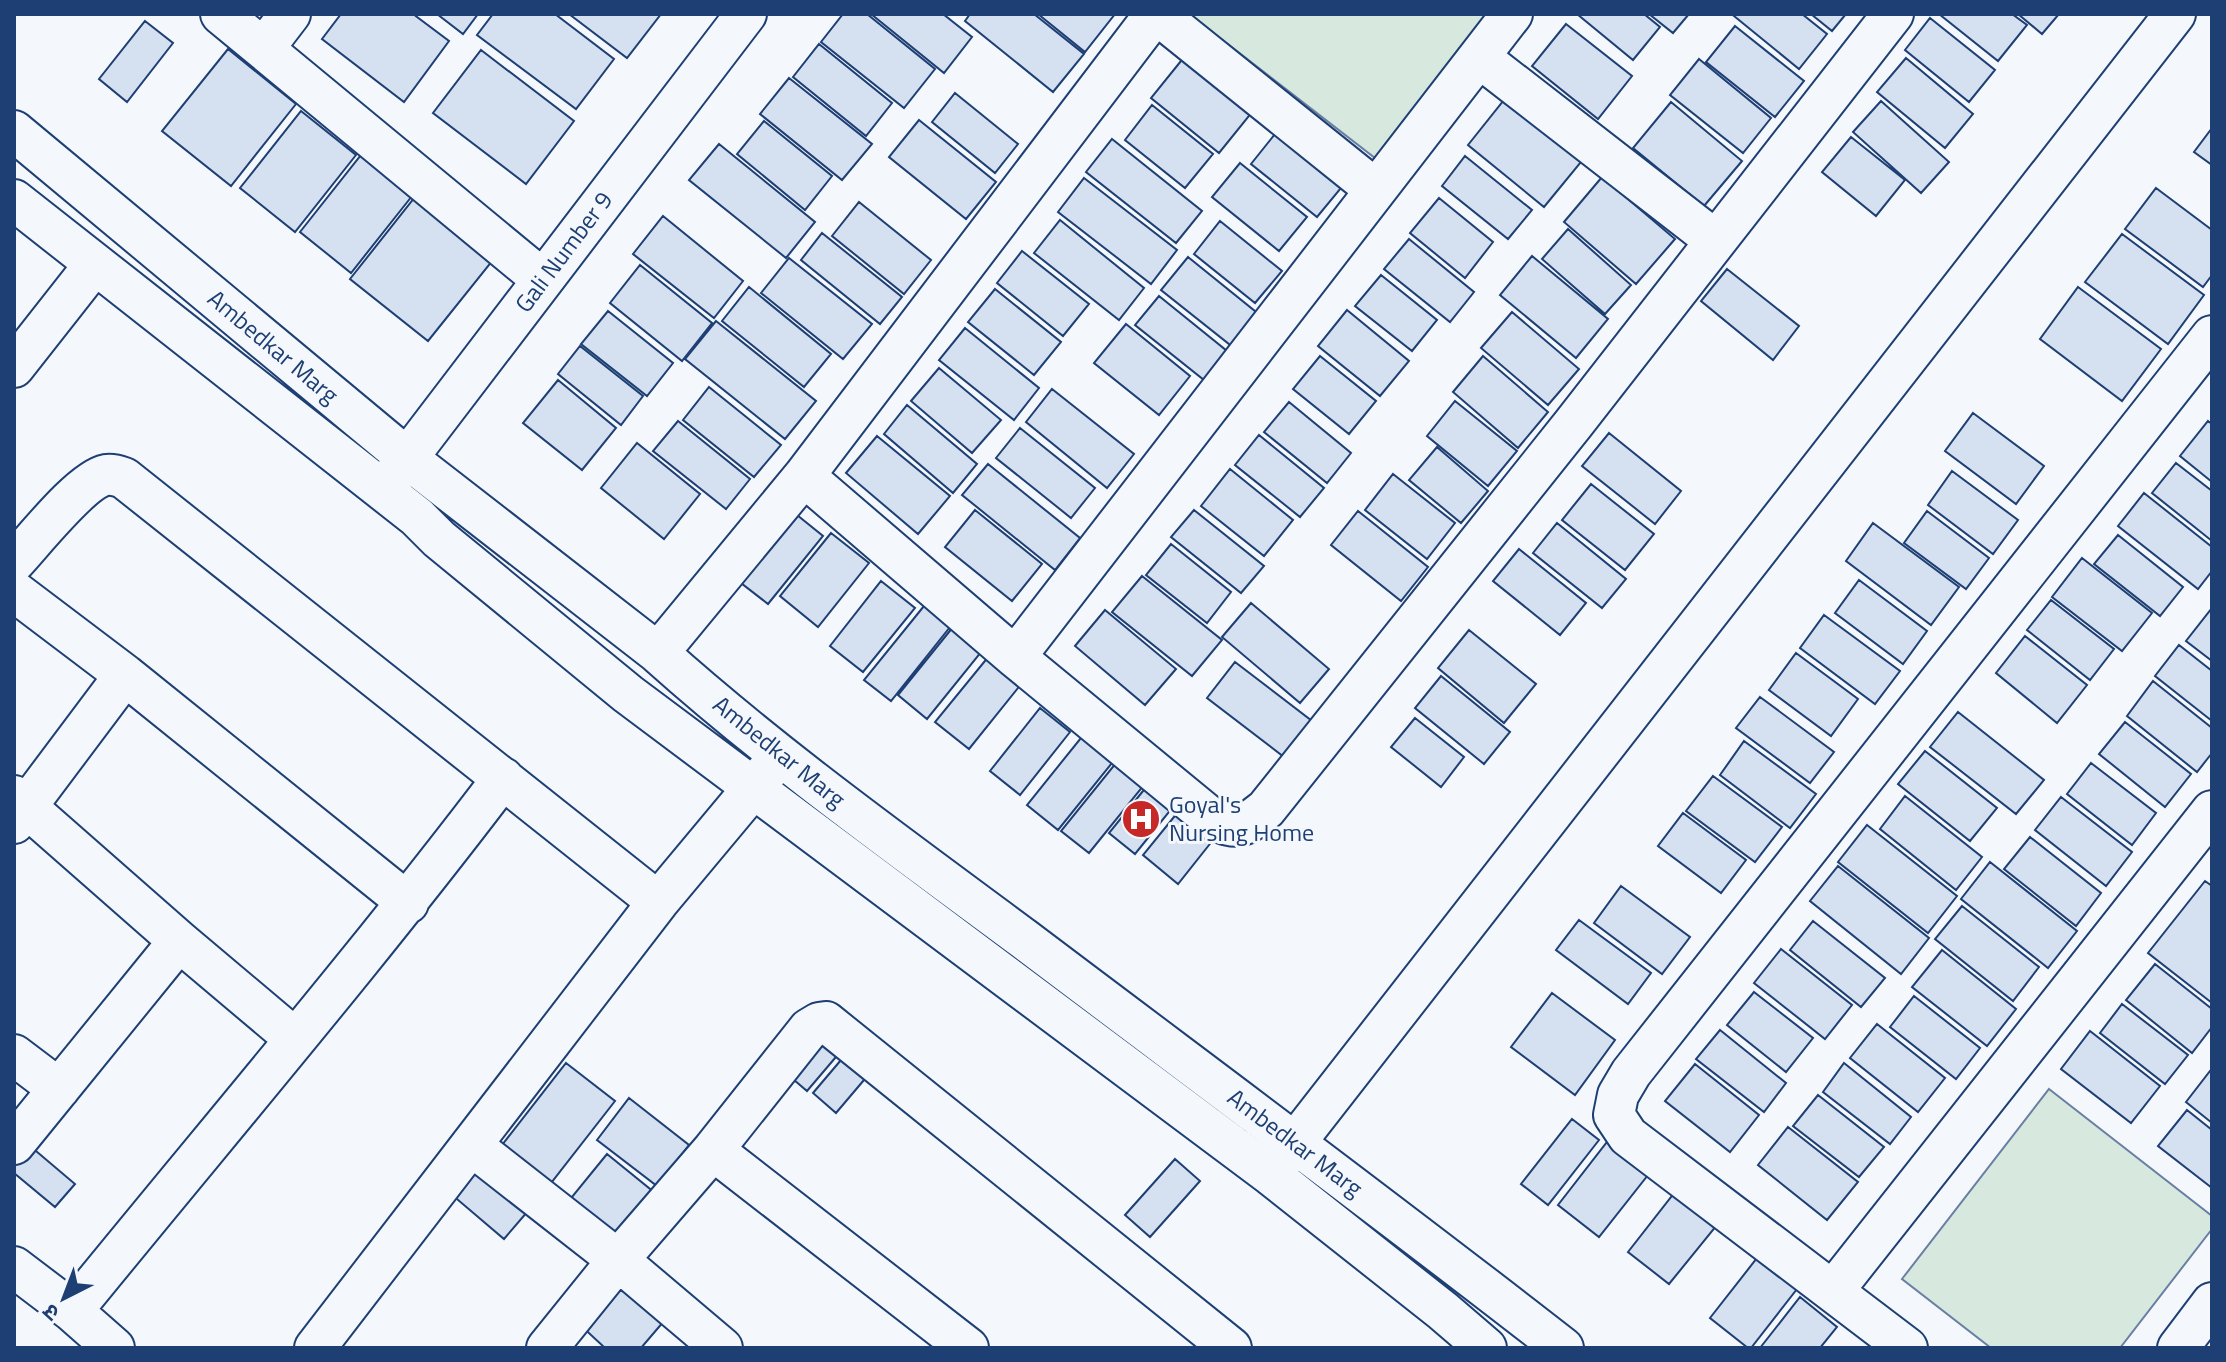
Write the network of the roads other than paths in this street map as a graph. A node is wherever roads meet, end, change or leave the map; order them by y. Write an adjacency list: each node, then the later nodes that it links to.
1 (221, 14): 8 (street)
2 (290, 14): 8 (street)
3 (746, 14): 15 (street, Gali Number 9)
4 (1156, 14): 11 (street); 19 (street)
5 (1512, 14): 9 (street)
6 (1893, 14): 13 (street)
7 (2175, 14): 37 (street)
8 (264, 48): 15 (street)
9 (1479, 57): 11 (street); 13 (street)
10 (14, 131): 18 (street, Ambedkar Marg)
11 (1376, 190): 24 (street)
12 (14, 200): 14 (street, Ambedkar Marg)
13 (1716, 241): 24 (street)
14 (95, 264): 17 (street); 20 (street, Ambedkar Marg)
15 (543, 280): 18 (street, Gali Number 9)
16 (2212, 336): 44 (street)
17 (14, 367)
18 (407, 458): 20 (street, Gali Number 9); 23 (street, Ambedkar Marg)
19 (804, 476): 23 (street); 24 (street)
20 (382, 490): 28 (street, Ambedkar Marg)
21 (14, 562): 27 (street)
22 (14, 591): 25 (street)
23 (658, 653): 26 (street, Ambedkar Marg)
24 (1015, 657)
25 (125, 675): 29 (street); 32 (street)
26 (782, 754): 28 (street); 37 (street, Ambedkar Marg)
27 (503, 778): 31 (street); 32 (street)
28 (752, 787): 31 (street); 41 (street, Ambedkar Marg)
29 (18, 809): 33 (street)
30 (2212, 811): 44 (street)
31 (658, 902): 39 (street)
32 (408, 903): 34 (street)
33 (179, 941): 34 (street); 36 (street)
34 (294, 1038): 46 (street)
35 (14, 1055): 36 (street)
36 (59, 1089): 38 (street)
37 (1295, 1143): 41 (street); 54 (street, Ambedkar Marg)
38 (14, 1144)
39 (471, 1145): 42 (street); 48 (street)
40 (713, 1150): 42 (street); 51 (street); 52 (street)
41 (1271, 1175): 53 (street, Ambedkar Marg)
42 (618, 1260): 49 (street); 50 (street)
43 (14, 1267): 46 (street)
44 (1833, 1291): 55 (street)
45 (2212, 1303): 56 (street)
46 (72, 1311): 47 (street)
47 (114, 1348)
48 (315, 1348)
49 (547, 1348)
50 (722, 1348)
51 (968, 1348)
52 (1231, 1348)
53 (1486, 1348)
54 (1563, 1348)
55 (1907, 1348)
56 (2178, 1348)

